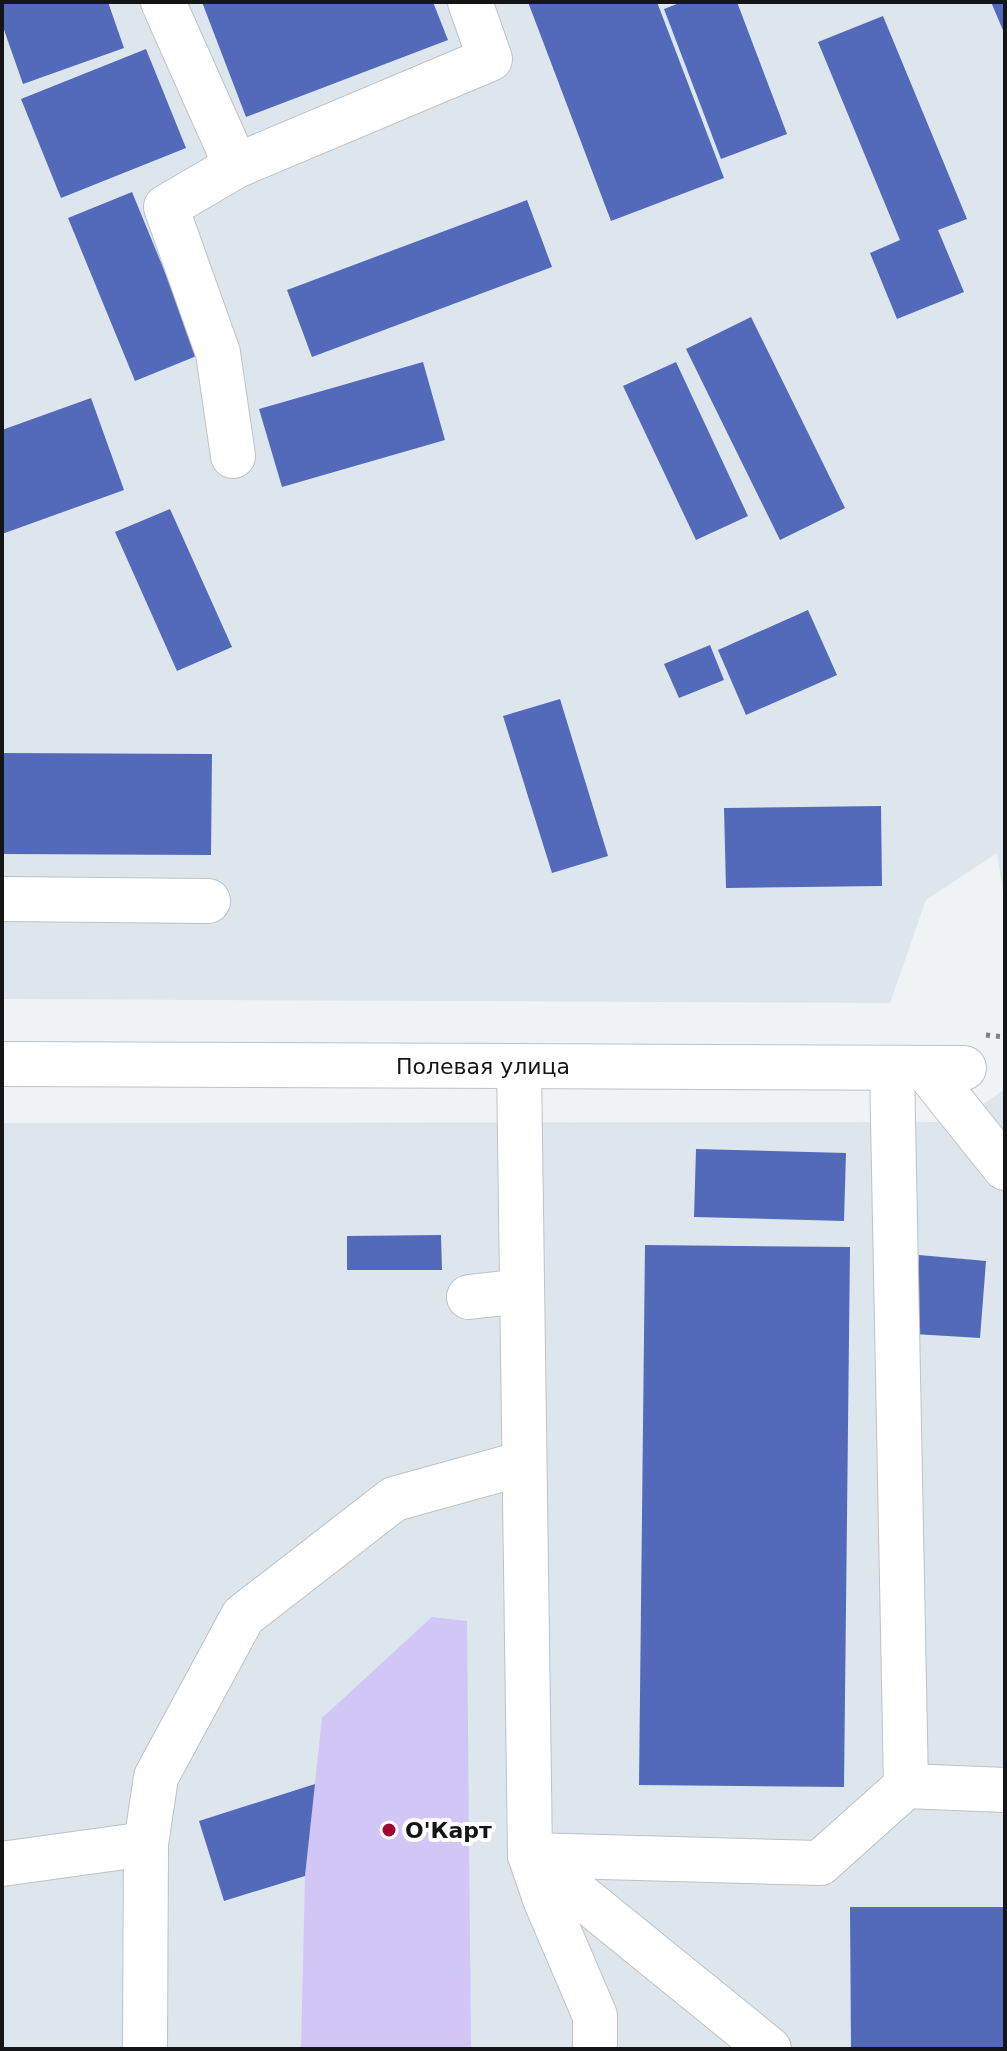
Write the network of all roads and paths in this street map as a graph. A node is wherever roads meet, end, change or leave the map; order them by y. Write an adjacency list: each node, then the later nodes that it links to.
1 (163, 2): 3 (street)
2 (470, 2): 3 (street)
3 (236, 166): 4 (street)
4 (233, 456)
5 (2, 899): 6 (street)
6 (208, 901)
7 (2, 1064): 8 (street, Полевая улица)
8 (519, 1066): 9 (street, Полевая улица); 11 (street)
9 (927, 1068): 10 (street); 14 (street)
10 (1005, 1168)
11 (522, 1291): 12 (street); 13 (street)
12 (469, 1297)
13 (524, 1463): 16 (street); 17 (street)
14 (906, 1786): 15 (street); 17 (street)
15 (1005, 1790)
16 (146, 1844): 18 (street); 19 (street)
17 (530, 1855): 20 (street); 21 (street)
18 (2, 1864)
19 (145, 2049)
20 (595, 2049)
21 (769, 2049)

